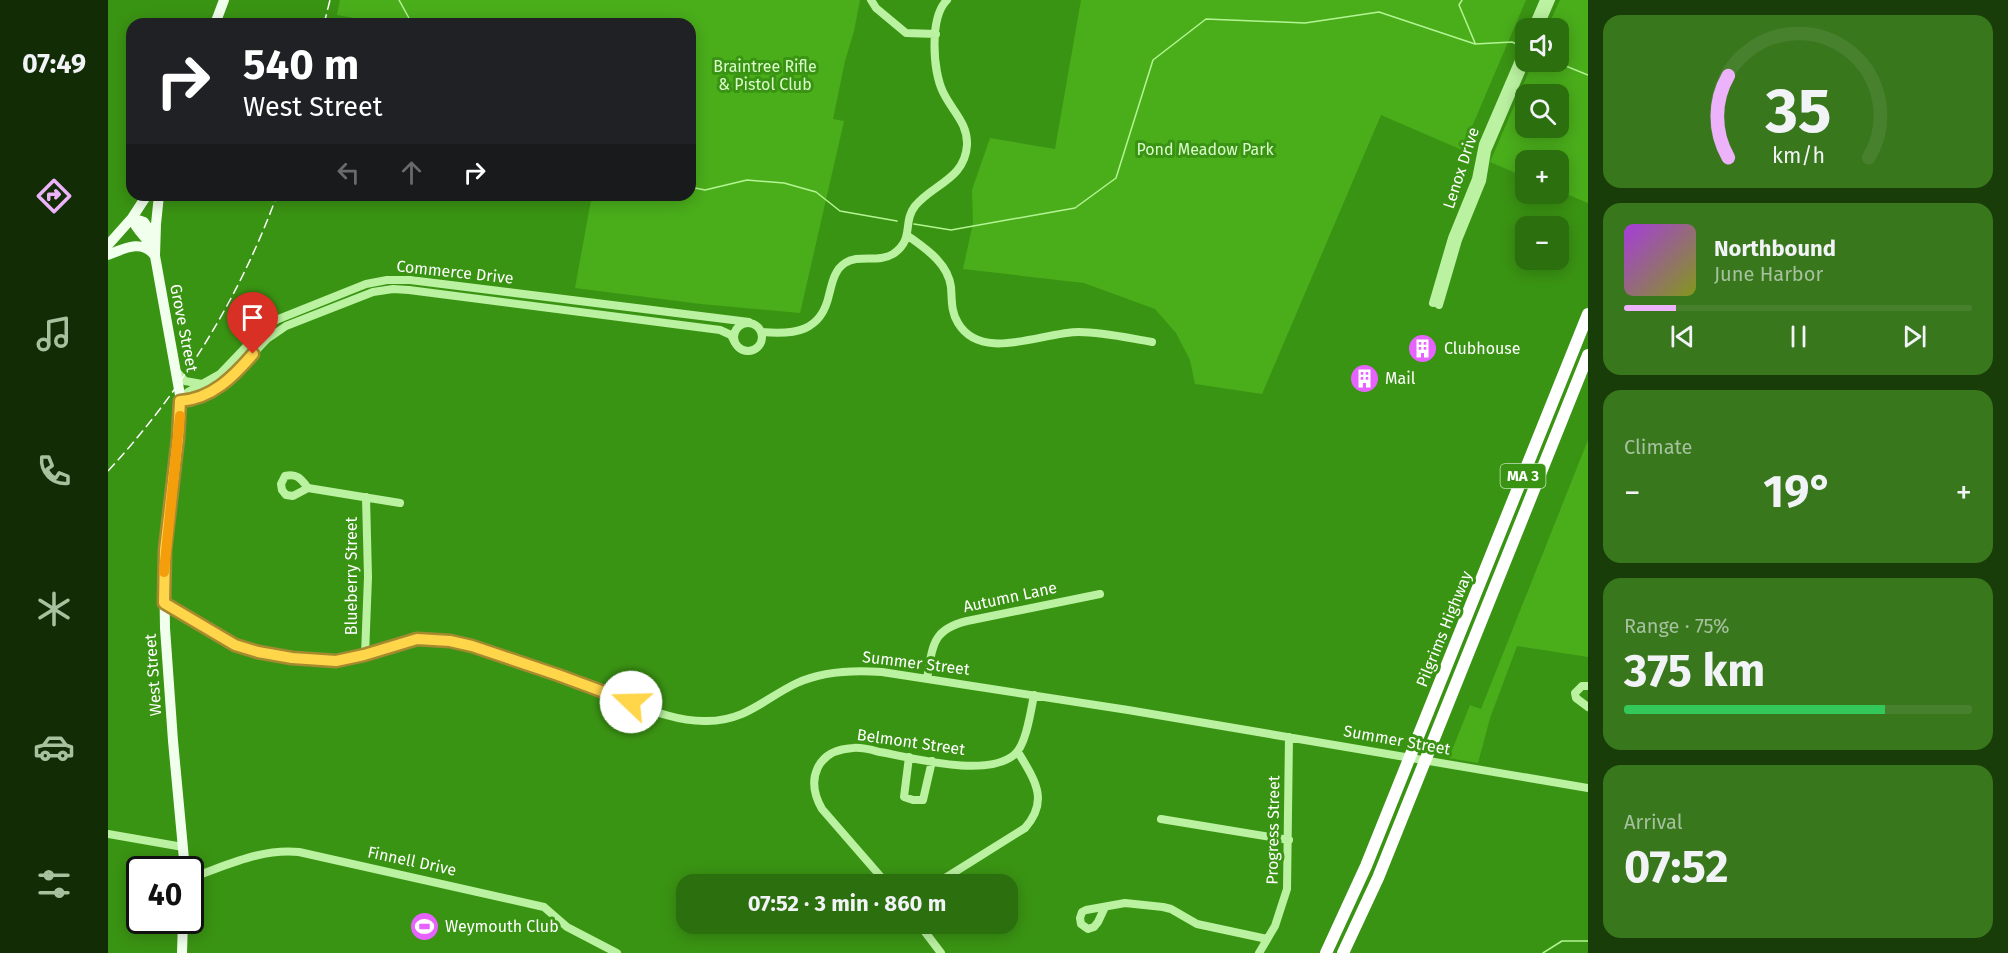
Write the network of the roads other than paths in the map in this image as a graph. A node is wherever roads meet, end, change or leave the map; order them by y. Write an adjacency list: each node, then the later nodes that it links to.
1 (225, 0): 6 (main road)
2 (871, 0): 9 (street)
3 (947, 0): 9 (street)
4 (1544, 0): 7 (street)
5 (1551, 0): 8 (street)
6 (218, 18)
7 (1536, 18)
8 (1543, 18)
9 (936, 34): 16 (street)
10 (1515, 72): 12 (street, Lenox Drive)
11 (1520, 72): 12 (street, Lenox Drive)
12 (1499, 115): 23 (street, Lenox Drive)
13 (143, 201): 15 (main road)
14 (158, 201): 17 (main road, Grove Street)
15 (132, 218): 17 (main road); 18 (main road); 20 (main road, Grove Street)
16 (908, 237): 26 (street); 27 (street)
17 (155, 240): 20 (main road, Grove Street)
18 (108, 245)
19 (108, 255): 20 (main road)
20 (155, 256): 32 (main road, Grove Street)
21 (340, 294): 22 (street); 25 (street, Commerce Drive); 30 (street, Commerce Drive)
22 (344, 303): 28 (street, Commerce Drive); 31 (street, Commerce Drive)
23 (1436, 304)
24 (1588, 314): 68 (highway, Pilgrims Highway / MA 3)
25 (748, 322): 26 (street); 28 (street)
26 (762, 332): 28 (street)
27 (1152, 342)
28 (735, 343)
29 (1588, 355): 69 (highway, Pilgrims Highway / MA 3)
30 (235, 359): 31 (street); 33 (street, Commerce Drive)
31 (243, 366): 33 (street, Commerce Drive)
32 (177, 371): 34 (street); 35 (main road, Grove Street)
33 (227, 375): 34 (street, Commerce Drive); 35 (street, Commerce Drive)
34 (205, 384): 35 (street, Commerce Drive)
35 (180, 401): 36 (main road, Grove Street)
36 (174, 477): 41 (main road, West Street)
37 (308, 488): 38 (street)
38 (366, 497): 39 (street); 42 (street, Blueberry Street)
39 (400, 503)
40 (1100, 594): 43 (street, Autumn Lane)
41 (164, 603): 42 (street, Summer Street); 55 (main road, West Street)
42 (364, 655): 43 (street, Summer Street)
43 (927, 679): 45 (street, Summer Street)
44 (1588, 686): 46 (street)
45 (1034, 695): 47 (street, Summer Street); 48 (street)
46 (1588, 707)
47 (1289, 737): 51 (street, Summer Street); 54 (street, Progress Street)
48 (1018, 752): 50 (street, Belmont Street); 59 (street)
49 (909, 757): 50 (street, Belmont Street); 50 (street); 58 (street, Belmont Street)
50 (932, 761)
51 (1588, 788)
52 (1161, 819): 54 (street)
53 (108, 834): 55 (street)
54 (1289, 840): 63 (street, Progress Street)
55 (183, 847): 56 (main road, West Street)
56 (184, 856)
57 (204, 873): 65 (street, Finnell Drive)
58 (878, 874)
59 (952, 874)
60 (1106, 907): 63 (street)
61 (183, 934): 64 (main road)
62 (927, 934): 66 (street)
63 (1267, 939): 67 (street, Progress Street)
64 (182, 953)
65 (616, 953)
66 (941, 953)
67 (1259, 953)
68 (1326, 953)
69 (1343, 953)

